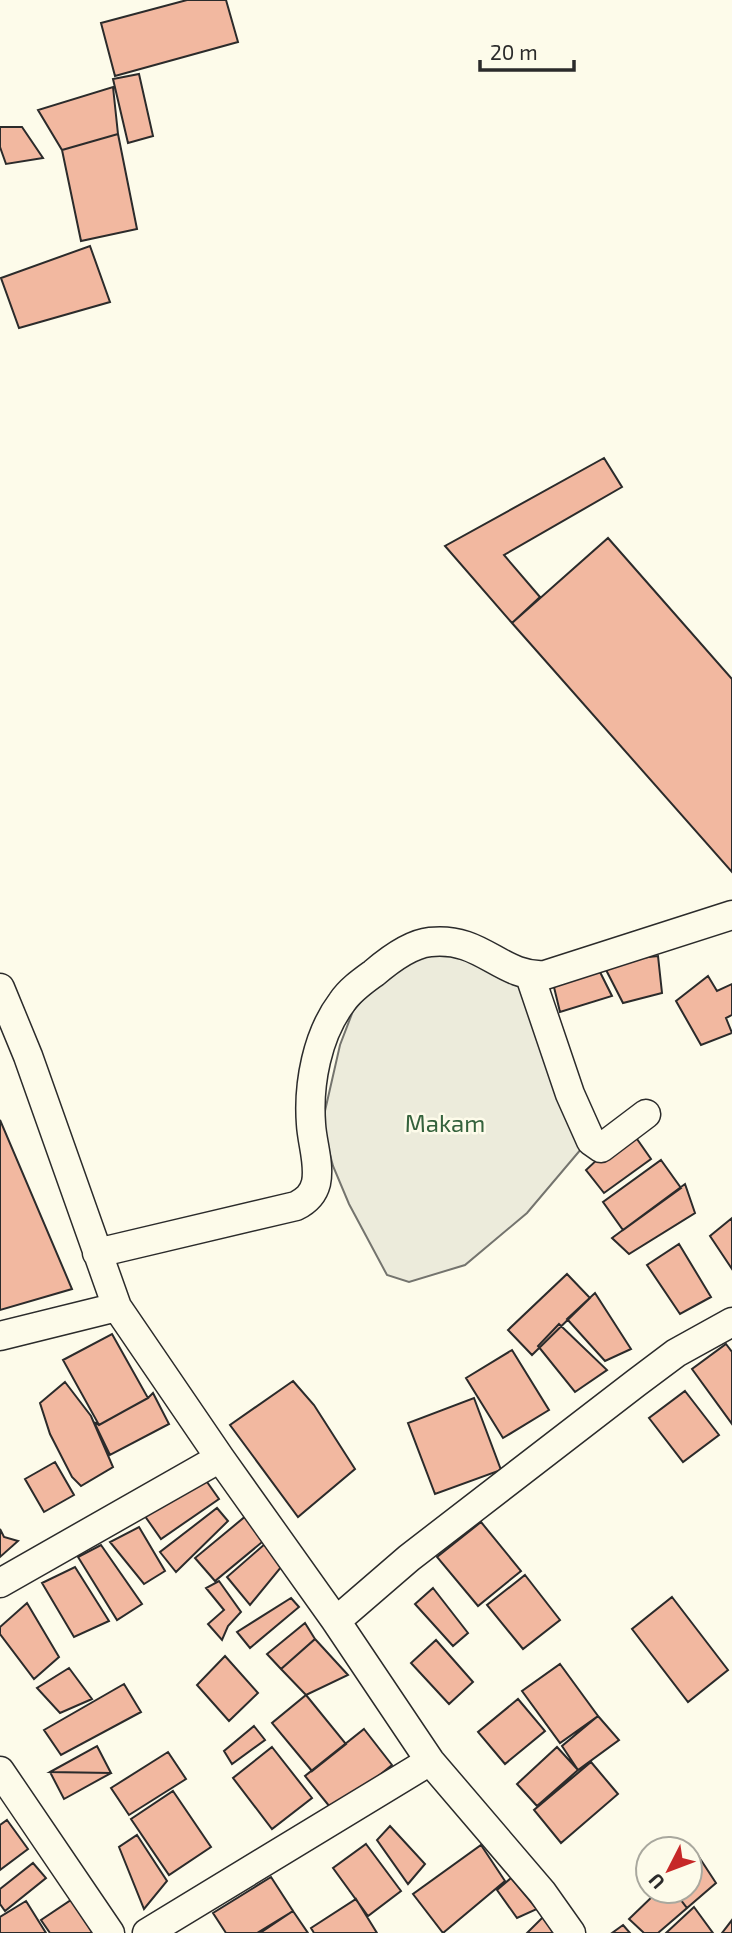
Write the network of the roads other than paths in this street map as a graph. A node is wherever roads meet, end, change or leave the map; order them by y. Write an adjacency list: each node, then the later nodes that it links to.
1 (732, 915): 2 (street)
2 (530, 976): 4 (street); 5 (street)
3 (0, 988): 5 (street)
4 (646, 1114)
5 (97, 1253): 6 (street)
6 (117, 1307): 8 (street); 9 (street)
7 (732, 1322): 11 (street)
8 (0, 1336)
9 (220, 1458): 10 (street); 11 (street)
10 (0, 1583)
11 (336, 1622): 12 (street)
12 (430, 1760): 15 (street); 16 (street)
13 (0, 1771): 14 (street)
14 (110, 1933)
15 (147, 1933)
16 (571, 1933)

